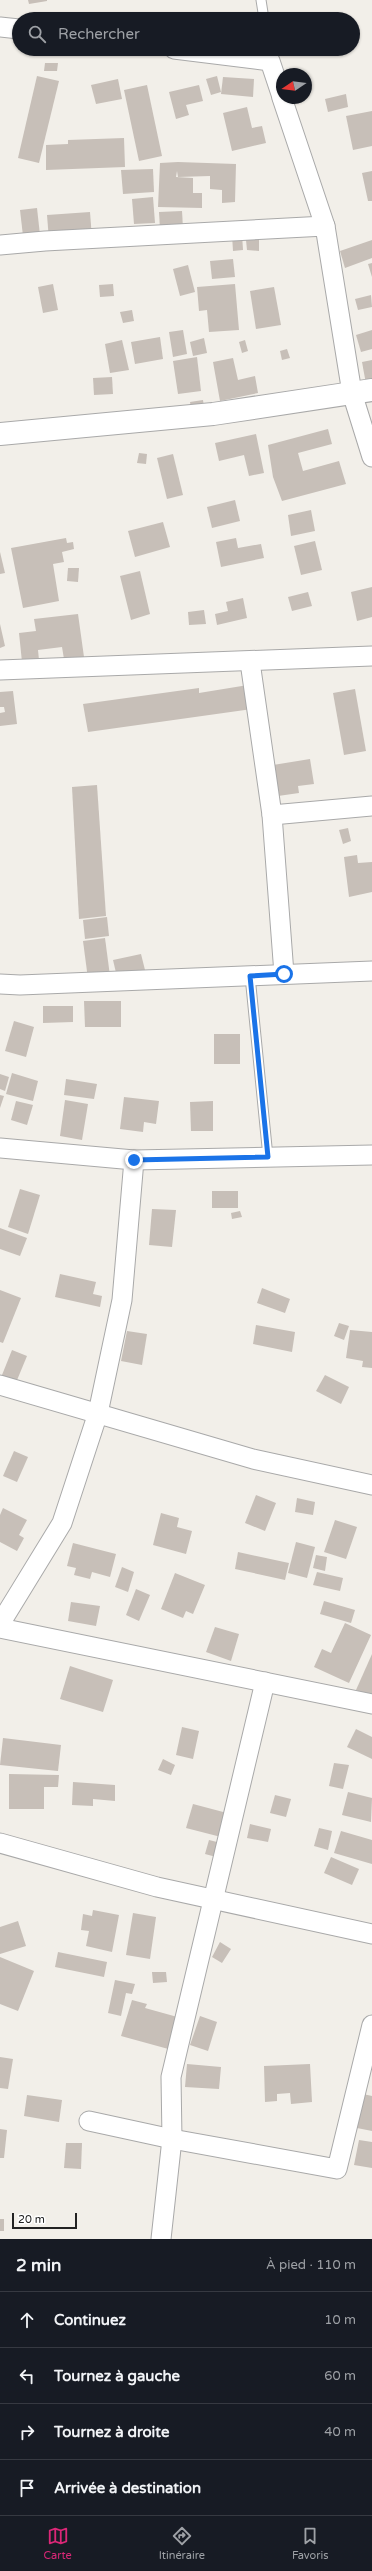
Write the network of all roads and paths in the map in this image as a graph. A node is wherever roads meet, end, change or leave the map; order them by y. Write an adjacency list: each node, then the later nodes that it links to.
1 (261, 0): 2 (lane)
2 (263, 12)
3 (0, 27): 4 (street)
4 (12, 28)
5 (270, 56): 6 (street)
6 (276, 76)
7 (284, 104): 8 (street)
8 (325, 226): 9 (street); 10 (street)
9 (0, 245)
10 (362, 392): 11 (street); 12 (street)
11 (0, 434)
12 (372, 457)
13 (372, 656): 14 (street)
14 (250, 662): 15 (street); 17 (street)
15 (0, 670)
16 (372, 806): 17 (street)
17 (272, 815): 19 (street)
18 (372, 972): 19 (street)
19 (284, 974): 20 (street)
20 (250, 976): 21 (street); 24 (lane)
21 (0, 984)
22 (0, 1148): 25 (street)
23 (372, 1155): 24 (street)
24 (268, 1157): 25 (street)
25 (134, 1160): 27 (street)
26 (0, 1385): 27 (street)
27 (98, 1413): 28 (street); 29 (street)
28 (372, 1485)
29 (0, 1624)
30 (0, 1628): 31 (street)
31 (265, 1682): 32 (street); 34 (street)
32 (372, 1704)
33 (0, 1843): 34 (street)
34 (215, 1898): 35 (street); 38 (street)
35 (372, 1933)
36 (372, 2025): 38 (street)
37 (89, 2121): 38 (street)
38 (172, 2139): 39 (street)
39 (161, 2239)

